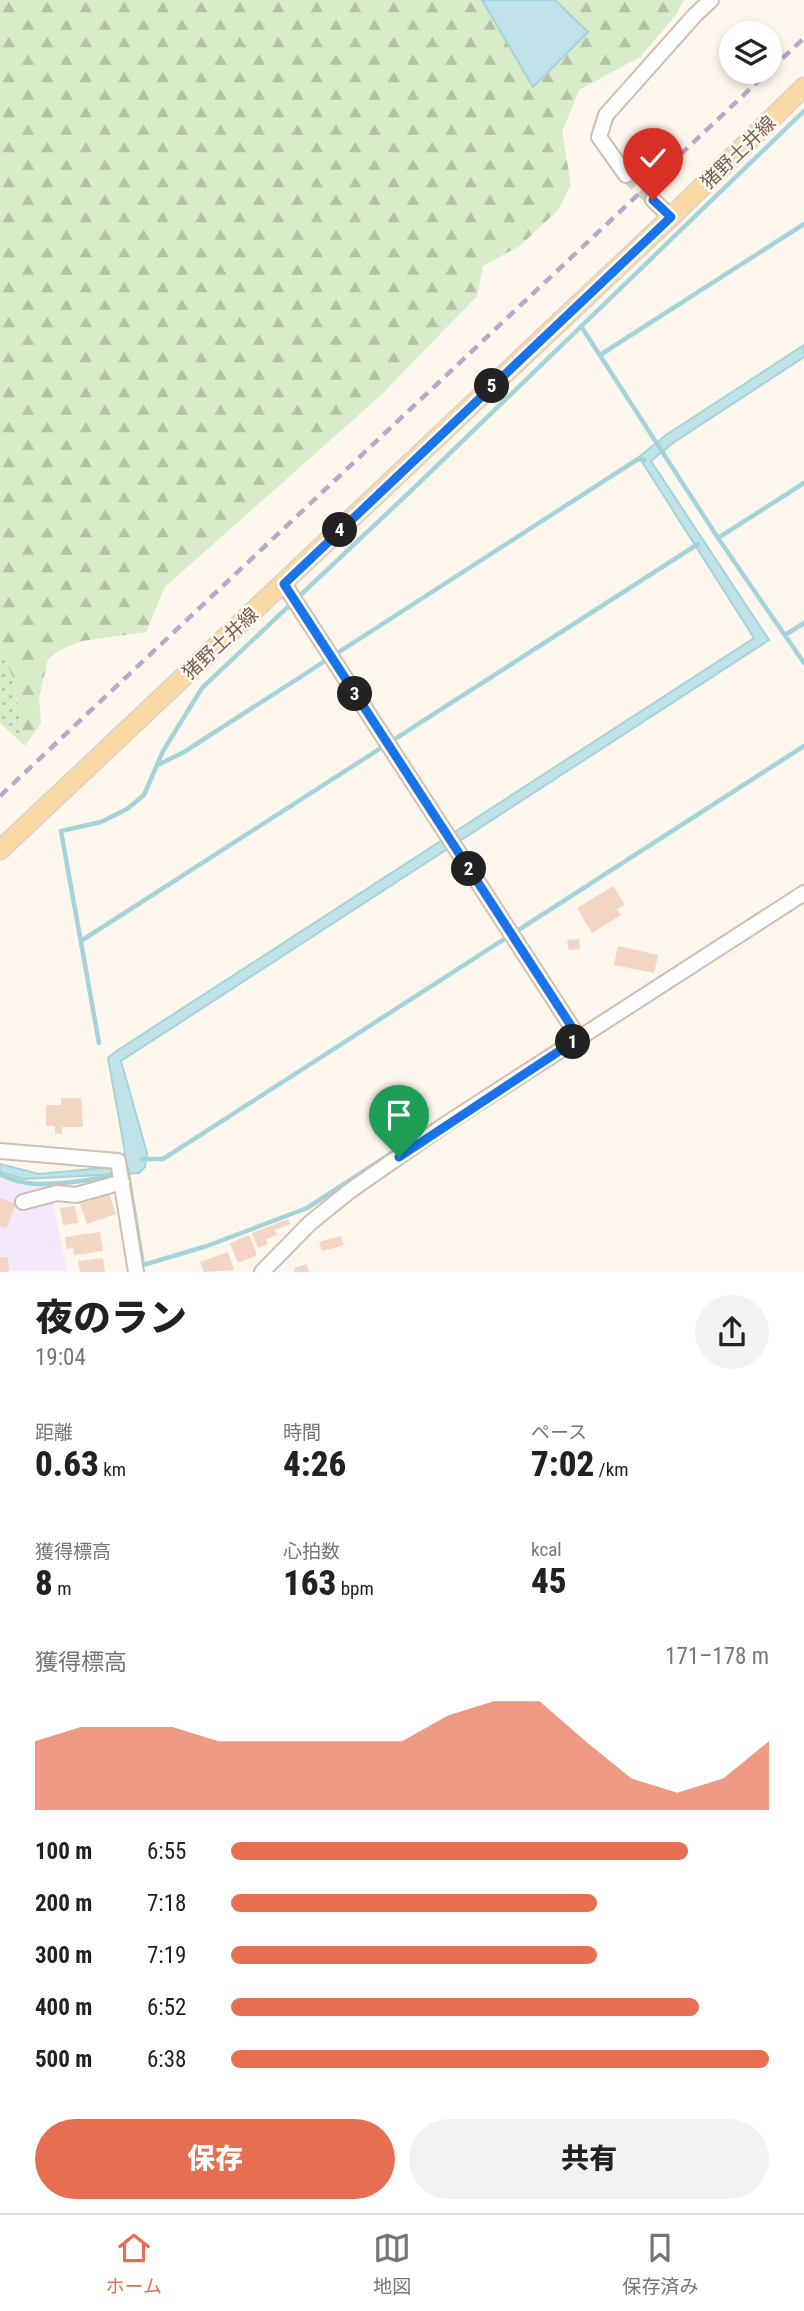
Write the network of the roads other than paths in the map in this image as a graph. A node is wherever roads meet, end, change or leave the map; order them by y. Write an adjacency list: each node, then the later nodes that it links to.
1 (701, 0): 3 (street)
2 (711, 0): 3 (street)
3 (695, 15): 5 (street)
4 (804, 87): 7 (main road, 猪野土井線)
5 (626, 175)
6 (653, 200): 7 (street)
7 (671, 217): 8 (main road, 猪野土井線)
8 (284, 584): 9 (main road, 猪野土井線); 11 (street)
9 (0, 850)
10 (804, 893): 11 (street)
11 (579, 1038): 16 (street)
12 (0, 1151): 13 (street)
13 (120, 1173): 14 (street); 15 (street)
14 (23, 1202)
15 (136, 1272)
16 (262, 1272)

